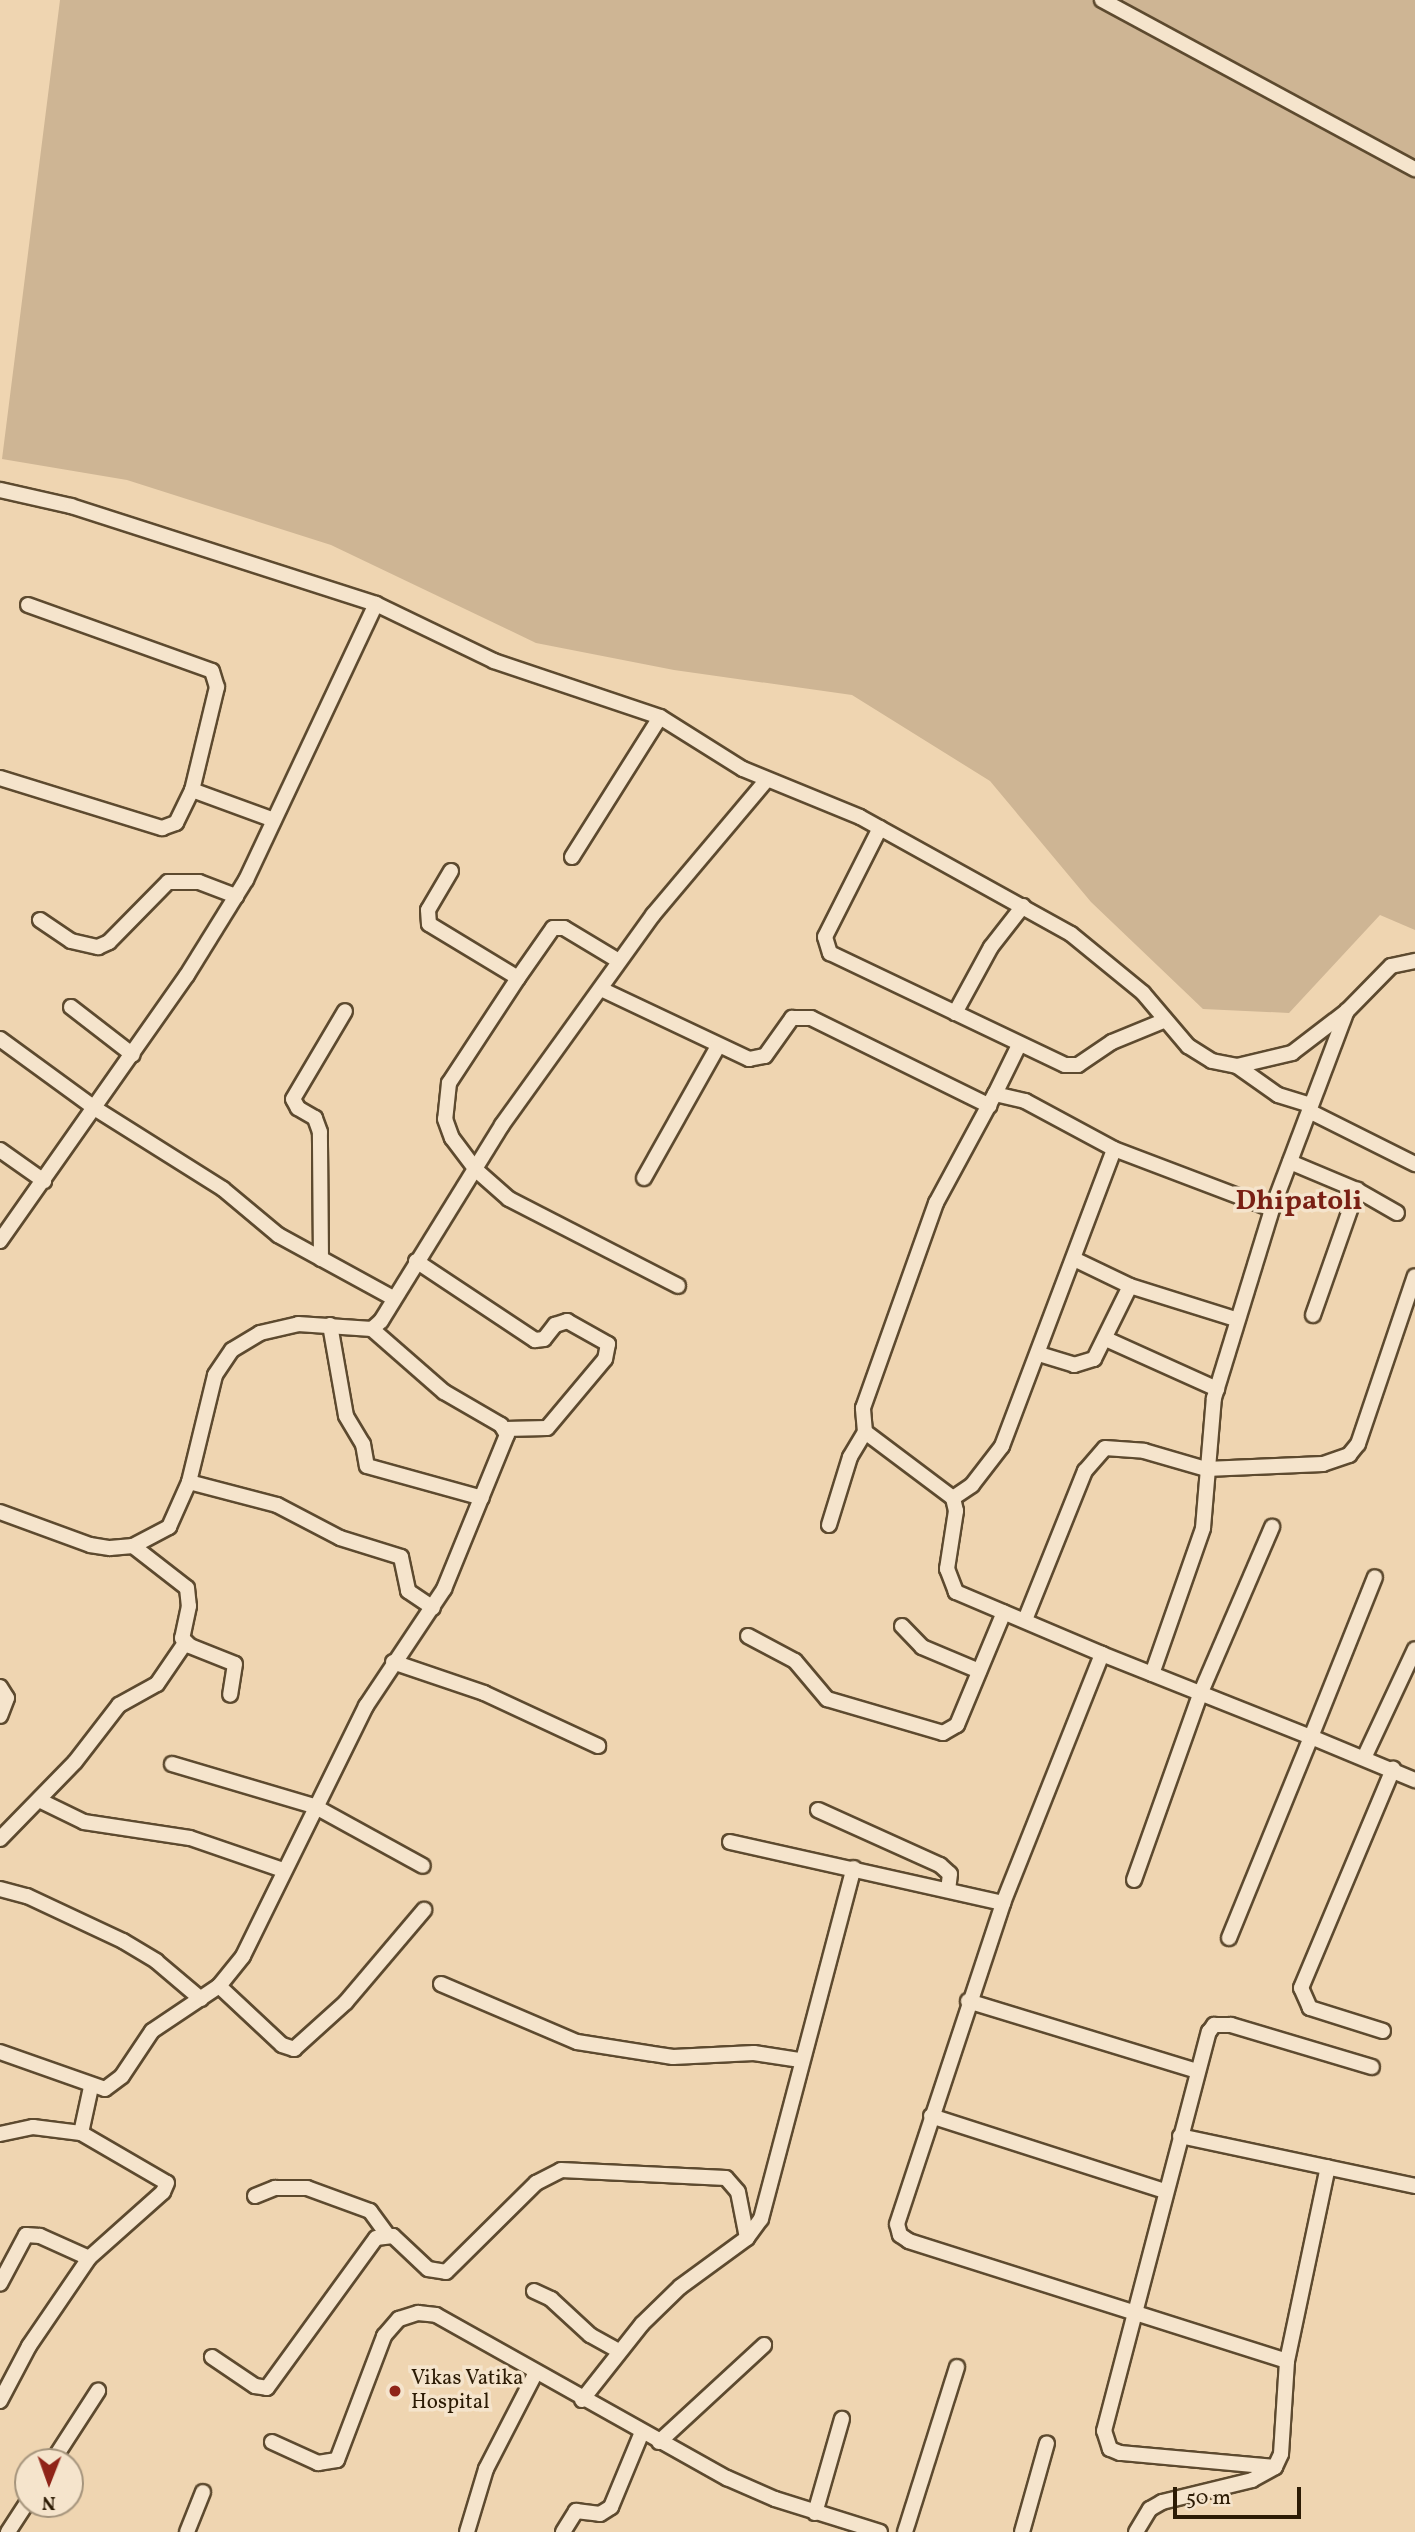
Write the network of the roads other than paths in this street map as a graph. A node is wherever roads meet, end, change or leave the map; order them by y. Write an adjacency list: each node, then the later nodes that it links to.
1 (1102, 0): 2 (street)
2 (1415, 169)
3 (0, 490): 4 (street)
4 (376, 604): 6 (street); 10 (street)
5 (28, 606): 9 (street)
6 (660, 717): 8 (street); 12 (street)
7 (0, 778): 9 (street)
8 (766, 780): 11 (street); 17 (street)
9 (192, 790): 10 (street)
10 (274, 820): 14 (street)
11 (880, 828): 15 (street); 24 (street)
12 (572, 857)
13 (451, 871): 19 (street)
14 (236, 896): 16 (street); 29 (street)
15 (1023, 906): 24 (street); 25 (street)
16 (40, 920)
17 (620, 961): 19 (street); 20 (street)
18 (1415, 961): 23 (street)
19 (518, 978): 38 (street)
20 (601, 989): 28 (street); 38 (street)
21 (71, 1007): 29 (street)
22 (345, 1011): 45 (street)
23 (1347, 1011): 30 (street); 32 (street)
24 (955, 1013): 27 (street)
25 (1166, 1020): 27 (street); 30 (street)
26 (0, 1039): 33 (street)
27 (1019, 1045): 31 (street)
28 (718, 1046): 31 (street); 39 (street)
29 (132, 1055): 33 (street)
30 (1237, 1066): 32 (street)
31 (993, 1100): 34 (street); 60 (street)
32 (1310, 1108): 36 (street); 37 (street)
33 (96, 1109): 40 (street); 45 (street)
34 (1114, 1149): 42 (street); 46 (street)
35 (0, 1150): 40 (street)
36 (1290, 1162): 41 (street); 42 (street)
37 (1415, 1164)
38 (475, 1169): 47 (street); 49 (street)
39 (644, 1178)
40 (44, 1181): 44 (street)
41 (1357, 1190): 43 (street); 52 (street)
42 (1272, 1209): 53 (street)
43 (1397, 1213)
44 (0, 1241)
45 (321, 1259): 51 (street)
46 (1074, 1259): 50 (street); 57 (street)
47 (416, 1261): 51 (street); 59 (street)
48 (1415, 1276): 61 (street)
49 (678, 1286)
50 (1130, 1286): 53 (street); 56 (street)
51 (393, 1298): 55 (street)
52 (1313, 1315)
53 (1236, 1319): 58 (street)
54 (330, 1325): 55 (street); 62 (street); 63 (street)
55 (372, 1329): 59 (street)
56 (1106, 1339): 57 (street); 58 (street)
57 (1039, 1354): 64 (street)
58 (1217, 1389): 61 (street)
59 (505, 1429): 63 (street)
60 (865, 1432): 64 (street); 66 (street)
61 (1206, 1469): 72 (street); 80 (street)
62 (189, 1482): 68 (street); 70 (street)
63 (482, 1498): 70 (street)
64 (953, 1498): 71 (street)
65 (0, 1512): 68 (street)
66 (829, 1525)
67 (1272, 1527): 82 (street)
68 (132, 1546): 75 (street)
69 (1375, 1577): 85 (street)
70 (433, 1608): 78 (street)
71 (1004, 1612): 72 (street); 79 (street)
72 (1025, 1620): 77 (street)
73 (902, 1626): 79 (street)
74 (748, 1636): 79 (street)
75 (185, 1643): 83 (street); 91 (street)
76 (1415, 1649): 87 (street)
77 (1102, 1654): 80 (street); 102 (street)
78 (393, 1662): 86 (street); 92 (street)
79 (979, 1671)
80 (1152, 1674): 82 (street)
81 (0, 1687): 84 (street)
82 (1202, 1692): 85 (street); 99 (street)
83 (230, 1695)
84 (0, 1716)
85 (1311, 1737): 87 (street); 104 (street)
86 (598, 1746)
87 (1364, 1758): 89 (street)
88 (172, 1764): 92 (street)
89 (1393, 1769): 90 (street); 109 (street)
90 (1415, 1780)
91 (41, 1801): 94 (street); 98 (street)
92 (314, 1806): 96 (street); 98 (street)
93 (818, 1810): 101 (street)
94 (0, 1839)
95 (730, 1842): 97 (street)
96 (423, 1866)
97 (854, 1868): 101 (street); 111 (street)
98 (283, 1870): 106 (street)
99 (1133, 1880)
100 (0, 1889): 107 (street)
101 (948, 1890): 102 (street)
102 (1003, 1903): 108 (street)
103 (424, 1910): 106 (street)
104 (1228, 1938)
105 (441, 1984): 111 (street)
106 (219, 1986): 107 (street)
107 (201, 1999): 114 (street)
108 (968, 2001): 113 (street); 115 (street)
109 (1383, 2031)
110 (0, 2052): 114 (street)
111 (800, 2060): 124 (street)
112 (1372, 2067): 113 (street)
113 (1197, 2071): 118 (street)
114 (91, 2087): 116 (street)
115 (931, 2116): 121 (street); 128 (street)
116 (80, 2133): 117 (street); 125 (street)
117 (0, 2134)
118 (1180, 2136): 119 (street); 121 (street)
119 (1328, 2167): 120 (street); 132 (street)
120 (1415, 2186)
121 (1164, 2191): 128 (street)
122 (255, 2196): 123 (street)
123 (387, 2234): 124 (street); 131 (street)
124 (747, 2238): 130 (street)
125 (89, 2258): 126 (street); 137 (street)
126 (0, 2284)
127 (534, 2291): 130 (street)
128 (1135, 2311): 132 (street); 144 (street)
129 (764, 2345): 141 (street)
130 (619, 2351): 136 (street)
131 (212, 2357)
132 (1287, 2361): 144 (street)
133 (957, 2367): 151 (street)
134 (536, 2372): 136 (street); 140 (street); 148 (street)
135 (97, 2391): 143 (street)
136 (582, 2400): 139 (street)
137 (0, 2401)
138 (842, 2419): 146 (street)
139 (642, 2432): 141 (street); 149 (street)
140 (272, 2442)
141 (659, 2442): 146 (street)
142 (1047, 2443): 152 (street)
143 (61, 2448)
144 (1275, 2467): 153 (street)
145 (204, 2492): 147 (street)
146 (815, 2512): 150 (street)
147 (187, 2532)
148 (467, 2532)
149 (564, 2532)
150 (880, 2532)
151 (905, 2532)
152 (1022, 2532)
153 (1136, 2532)

